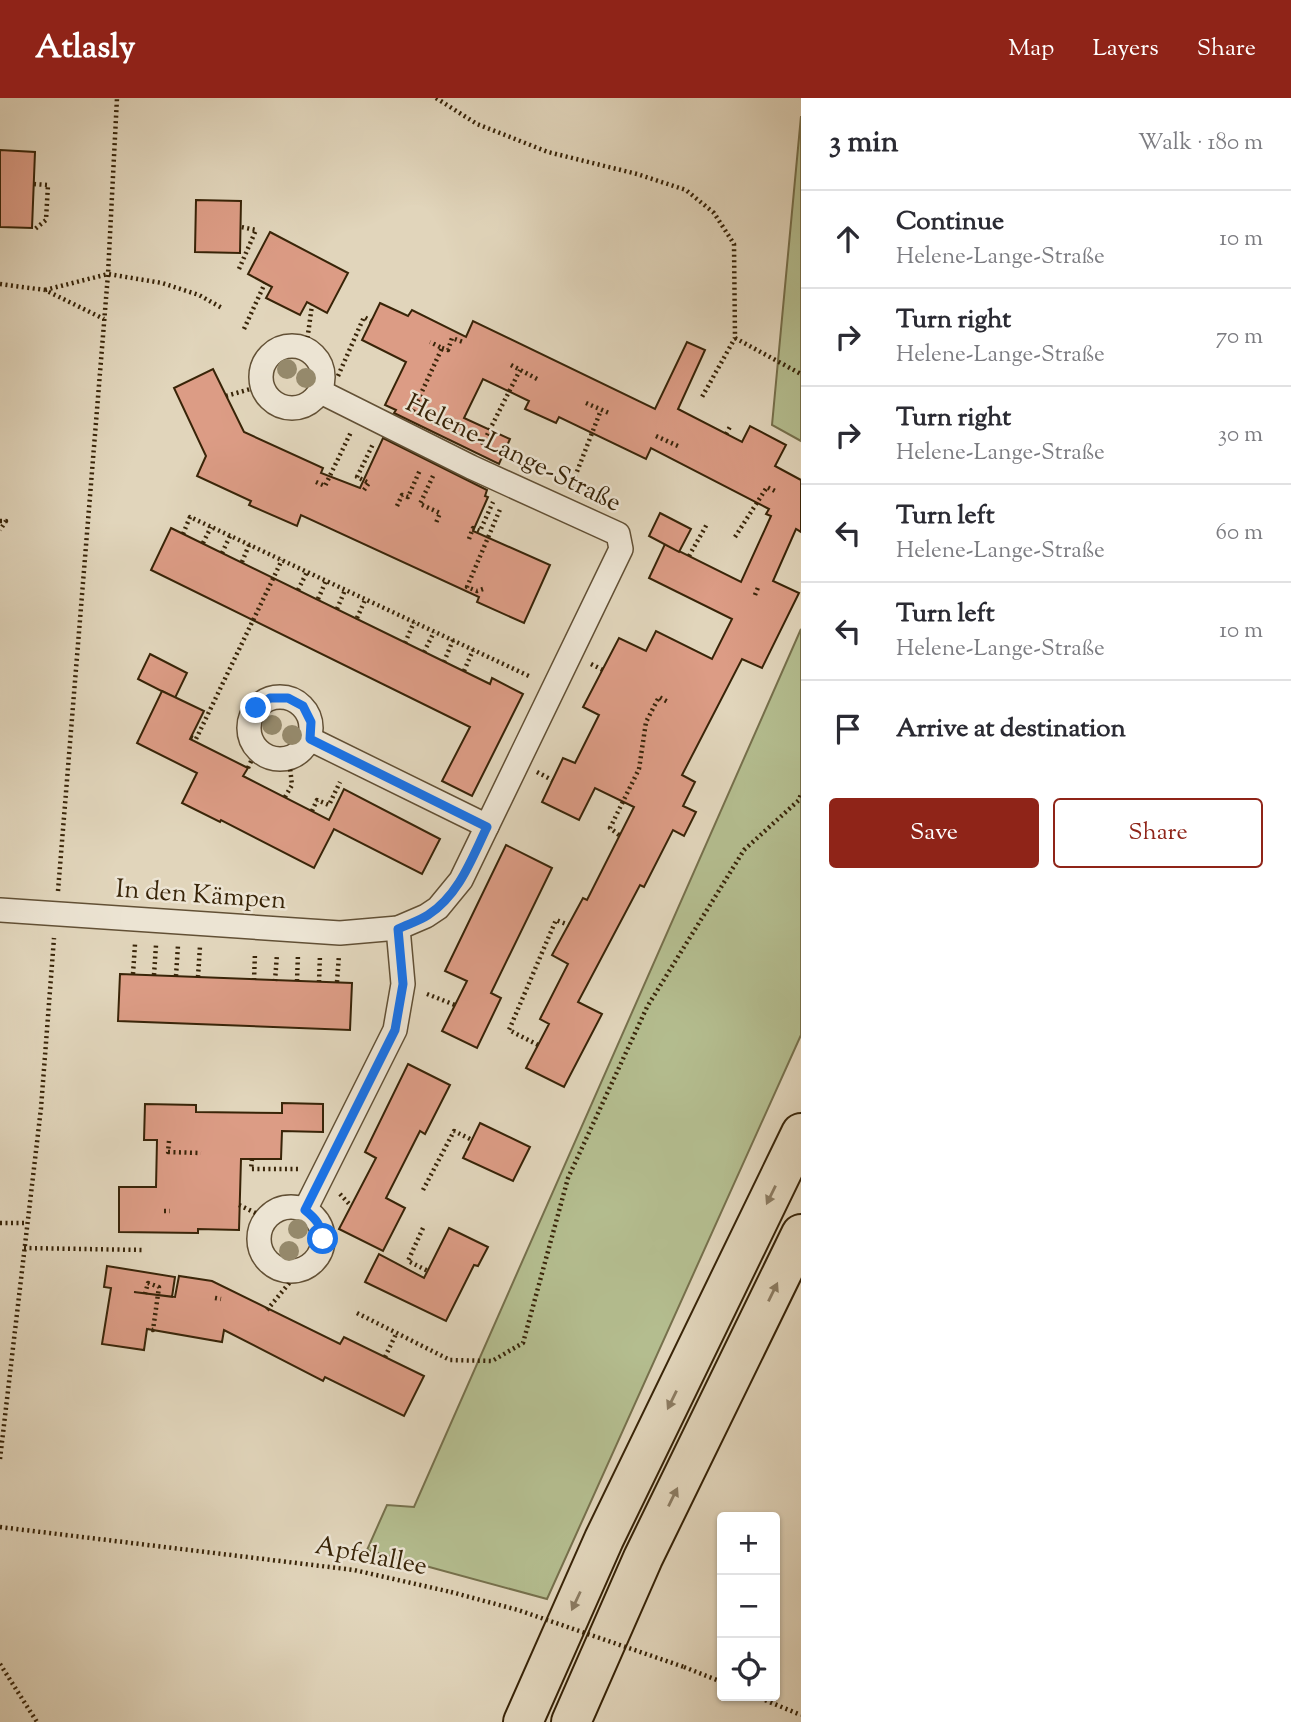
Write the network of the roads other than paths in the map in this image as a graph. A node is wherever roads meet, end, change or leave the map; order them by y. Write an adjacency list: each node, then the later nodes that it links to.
1 (325, 394): 1 (street); 3 (street, Helene-Lange-Straße)
2 (310, 739): 2 (street); 3 (street)
3 (487, 827): 5 (street, Helene-Lange-Straße)
4 (0, 910): 5 (street, In den Kämpen)
5 (398, 929): 7 (street)
6 (801, 1133): 9 (highway, one-way to 9)
7 (305, 1210): 7 (street)
8 (801, 1234): 10 (highway, one-way to 8)
9 (523, 1722)
10 (571, 1722)

